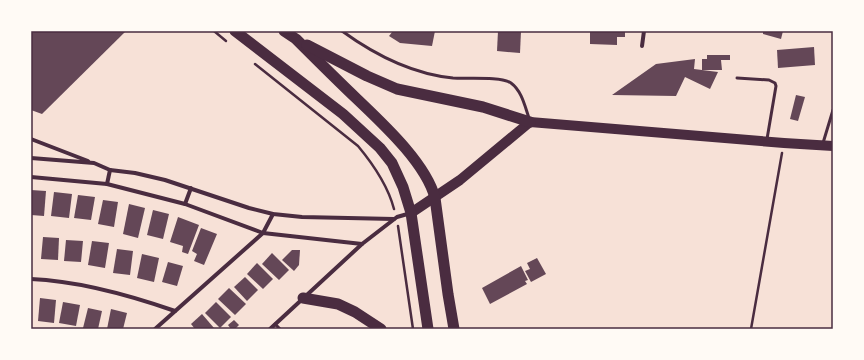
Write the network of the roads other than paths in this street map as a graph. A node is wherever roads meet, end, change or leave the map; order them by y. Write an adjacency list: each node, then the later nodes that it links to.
1 (235, 31): 22 (highway)
2 (284, 31): 5 (highway)
3 (342, 31): 9 (lane)
4 (644, 31): 6 (street)
5 (296, 39): 9 (highway); 20 (highway)
6 (642, 46)
7 (737, 78): 11 (lane)
8 (833, 110): 12 (lane)
9 (530, 122): 11 (main road); 20 (main road)
10 (31, 139): 15 (street)
11 (766, 141): 12 (main road)
12 (822, 145): 13 (main road)
13 (833, 146)
14 (31, 158): 15 (street)
15 (94, 163): 16 (street)
16 (110, 170): 18 (street); 19 (street)
17 (31, 177): 18 (street)
18 (107, 184): 21 (street)
19 (191, 188): 21 (street); 23 (street)
20 (435, 198): 22 (main road); 36 (highway)
21 (185, 204): 25 (street)
22 (411, 213): 24 (street); 35 (highway)
23 (273, 214): 24 (street); 25 (street)
24 (396, 218): 26 (street)
25 (262, 233): 26 (street); 29 (street)
26 (362, 244): 28 (street)
27 (31, 279): 29 (street)
28 (302, 298): 30 (street); 34 (highway)
29 (175, 311): 31 (street)
30 (275, 324): 32 (street); 33 (lane)
31 (155, 329)
32 (270, 329)
33 (280, 329)
34 (381, 329)
35 (428, 329)
36 (454, 329)

